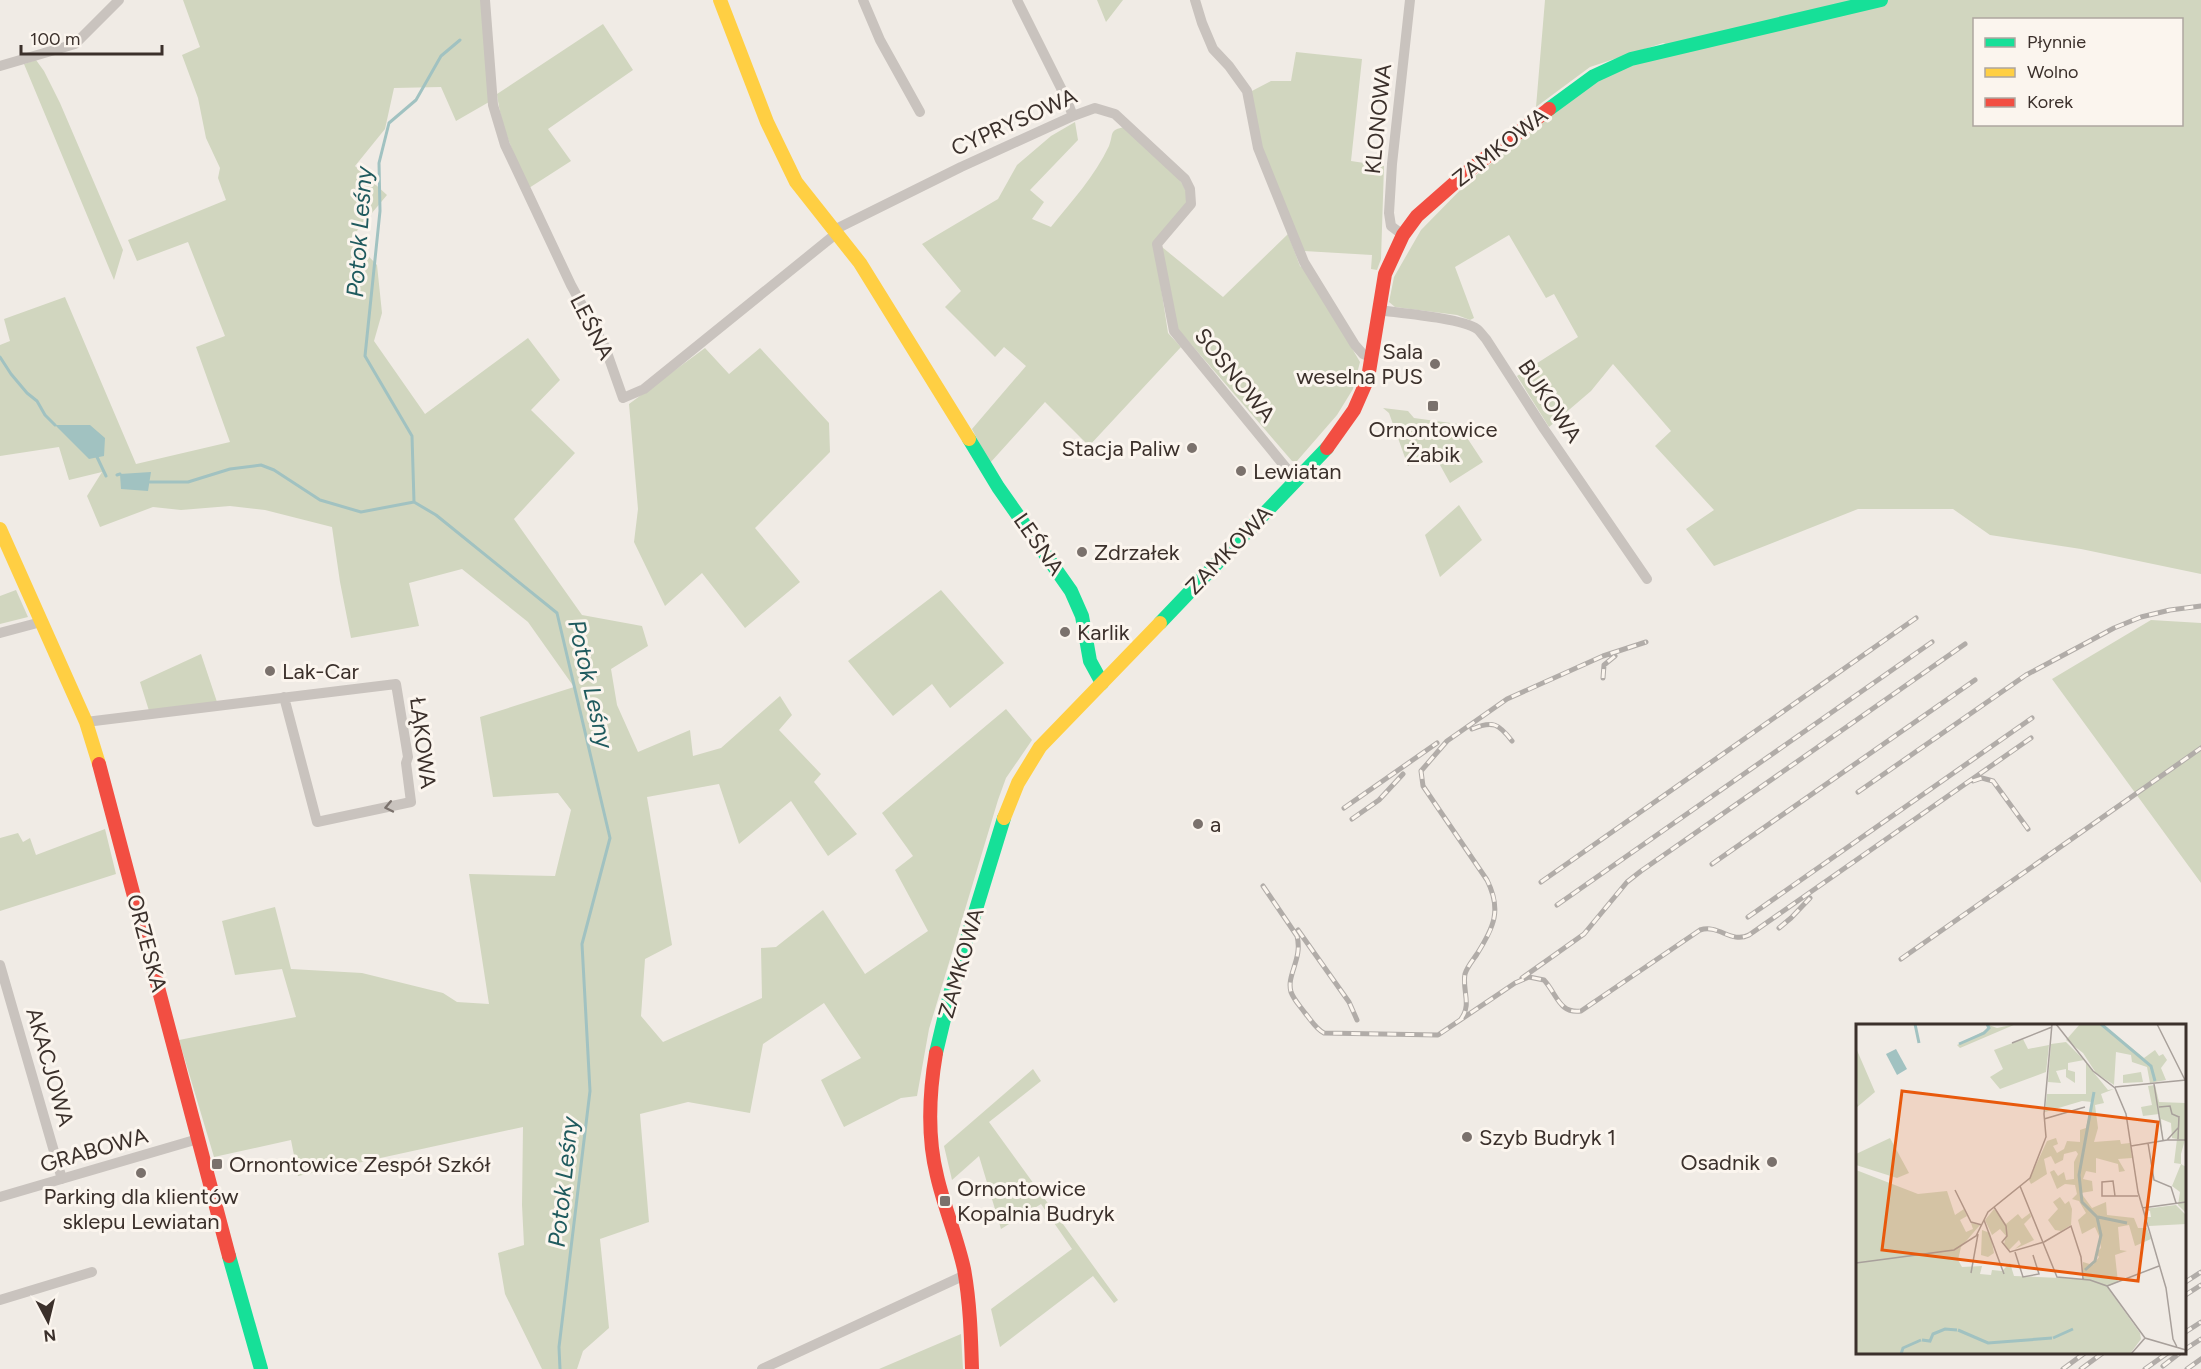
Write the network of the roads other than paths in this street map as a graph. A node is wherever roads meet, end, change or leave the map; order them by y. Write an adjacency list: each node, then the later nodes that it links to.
1 (118, 0): 9 (street)
2 (485, 0): 13 (street, LEŚNA)
3 (720, 0): 13 (street, LEŚNA)
4 (863, 0): 10 (street)
5 (1017, 0): 11 (street)
6 (1195, 0): 16 (street)
7 (1410, 0): 14 (street, KLONOWA)
8 (1881, 0): 14 (street, ZAMKOWA)
9 (0, 66)
10 (920, 112)
11 (1073, 116): 12 (street, CYPRYSOWA); 13 (street, CYPRYSOWA)
12 (1190, 189): 17 (street, SOSNOWA)
13 (836, 231): 22 (street, LEŚNA)
14 (1403, 235): 15 (street, ZAMKOWA)
15 (1378, 310): 16 (street, ZAMKOWA); 19 (street, BUKOWA)
16 (1372, 358): 17 (street, ZAMKOWA)
17 (1296, 480): 22 (street, ZAMKOWA)
18 (0, 529): 20 (street, ORZESKA)
19 (1647, 579)
20 (41, 622): 21 (street); 24 (street, ORZESKA)
21 (0, 633)
22 (1102, 683): 30 (street, ZAMKOWA)
23 (284, 698): 23 (street, ŁĄKOWA, one-way to 23); 24 (street, ŁĄKOWA)
24 (86, 722): 26 (street, ORZESKA)
25 (0, 965): 27 (street, AKACJOWA)
26 (198, 1139): 27 (street, GRABOWA); 32 (street, ORZESKA)
27 (62, 1179): 28 (street, GRABOWA)
28 (0, 1197)
29 (92, 1272): 31 (street)
30 (965, 1275): 33 (street); 34 (street, ZAMKOWA)
31 (0, 1300)
32 (261, 1369)
33 (762, 1369)
34 (972, 1369)

